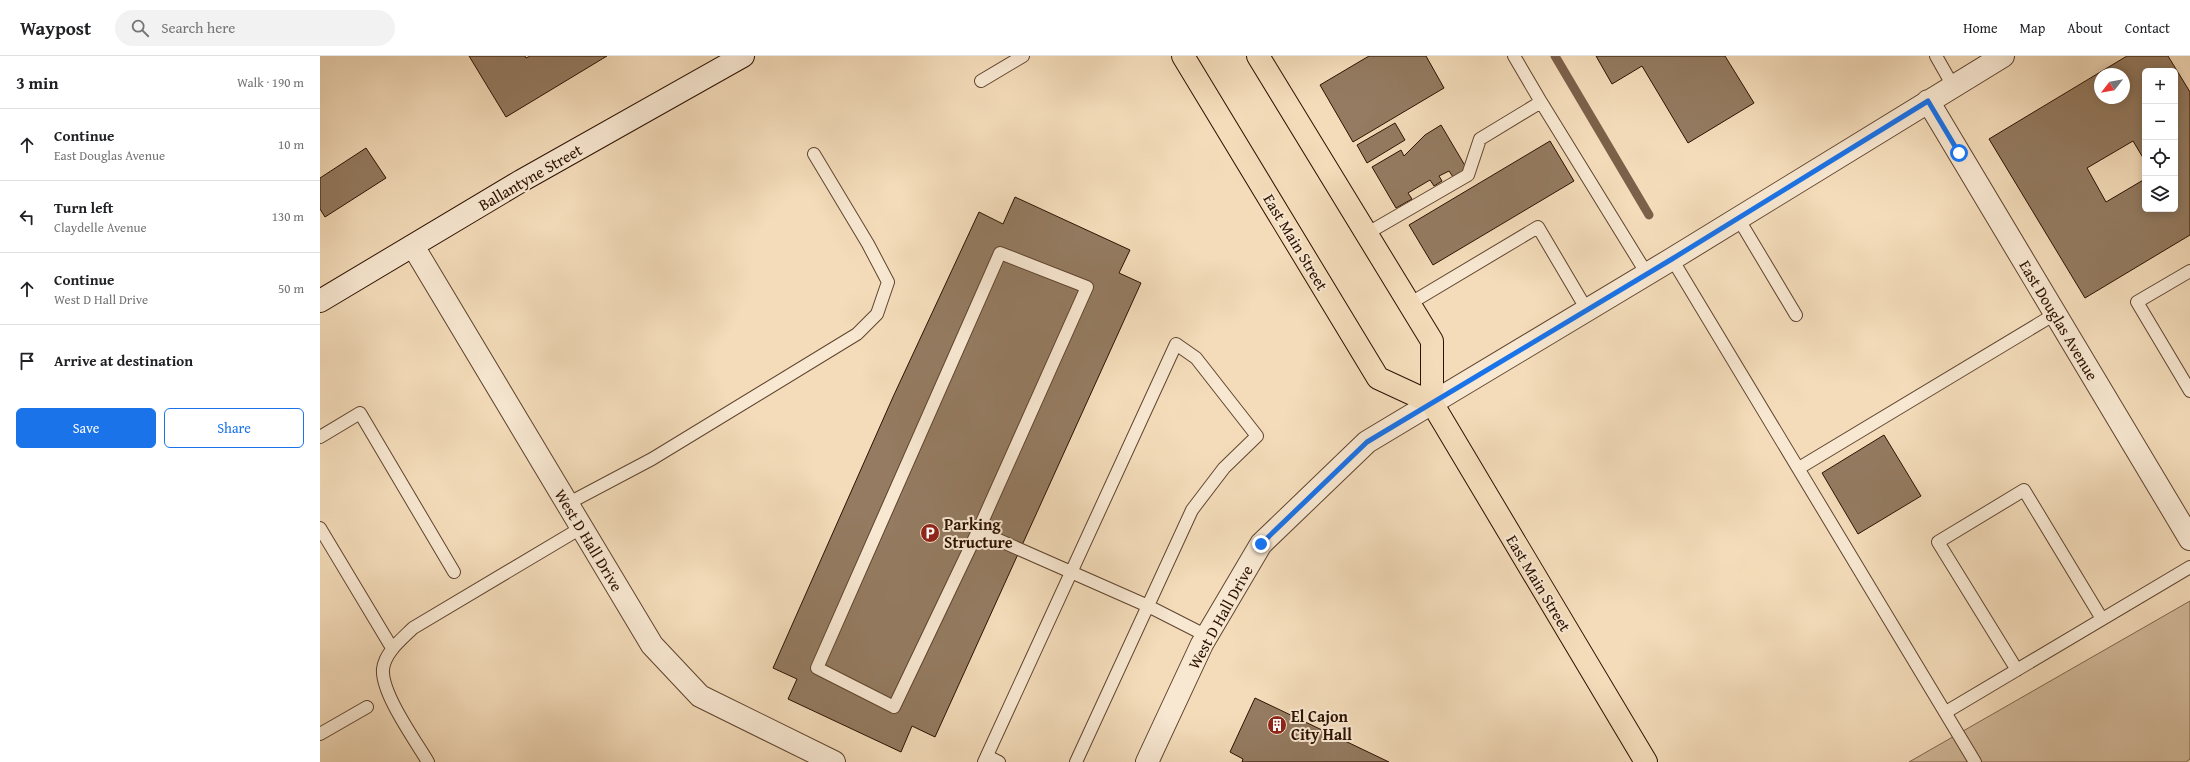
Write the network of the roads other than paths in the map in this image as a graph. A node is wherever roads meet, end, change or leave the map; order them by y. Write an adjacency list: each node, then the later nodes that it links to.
1 (742, 56): 15 (street, Ballantyne Street)
2 (1023, 56): 8 (lane)
3 (1183, 56): 25 (main road, East Main Street)
4 (1514, 56): 11 (lane)
5 (1936, 56): 9 (lane)
6 (2003, 56): 9 (street, West D Hall Drive)
7 (1262, 57): 14 (main road)
8 (981, 81)
9 (1953, 86): 10 (street, West D Hall Drive)
10 (1928, 101): 13 (street, West D Hall Drive); 22 (street, East Douglas Avenue)
11 (1541, 102): 14 (lane); 18 (lane)
12 (814, 154): 28 (lane)
13 (1738, 218): 16 (street, West D Hall Drive); 23 (lane)
14 (1366, 234): 20 (main road)
15 (413, 246): 19 (street, Ballantyne Street); 28 (street, West D Hall Drive)
16 (1672, 259): 18 (street, West D Hall Drive); 27 (lane)
17 (2190, 271): 24 (lane)
18 (1647, 274): 21 (street, West D Hall Drive)
19 (320, 301)
20 (1409, 304): 21 (lane); 25 (main road)
21 (1587, 310): 25 (street, West D Hall Drive)
22 (2055, 314): 27 (lane); 32 (street, East Douglas Avenue)
23 (1796, 315)
24 (2190, 391)
25 (1432, 403): 38 (street, West D Hall Drive); 50 (main road, East Main Street)
26 (320, 436): 34 (lane)
27 (1799, 468): 42 (lane)
28 (567, 504): 30 (street, West D Hall Drive)
29 (320, 528): 39 (lane)
30 (581, 528): 39 (lane); 46 (street, West D Hall Drive)
31 (978, 531): 31 (lane); 35 (lane)
32 (2190, 539)
33 (2190, 567): 37 (lane)
34 (454, 572)
35 (1071, 572): 36 (lane); 36 (lane); 44 (lane)
36 (1148, 606): 38 (lane); 48 (lane)
37 (2102, 619): 40 (lane); 40 (lane)
38 (1207, 636): 49 (street, West D Hall Drive)
39 (392, 648): 45 (lane)
40 (2017, 670): 42 (lane)
41 (367, 707): 43 (lane)
42 (1946, 712): 51 (lane)
43 (320, 734)
44 (985, 759): 47 (lane)
45 (428, 762)
46 (834, 762)
47 (999, 762)
48 (1076, 762)
49 (1146, 762)
50 (1646, 762)
51 (1976, 762)

